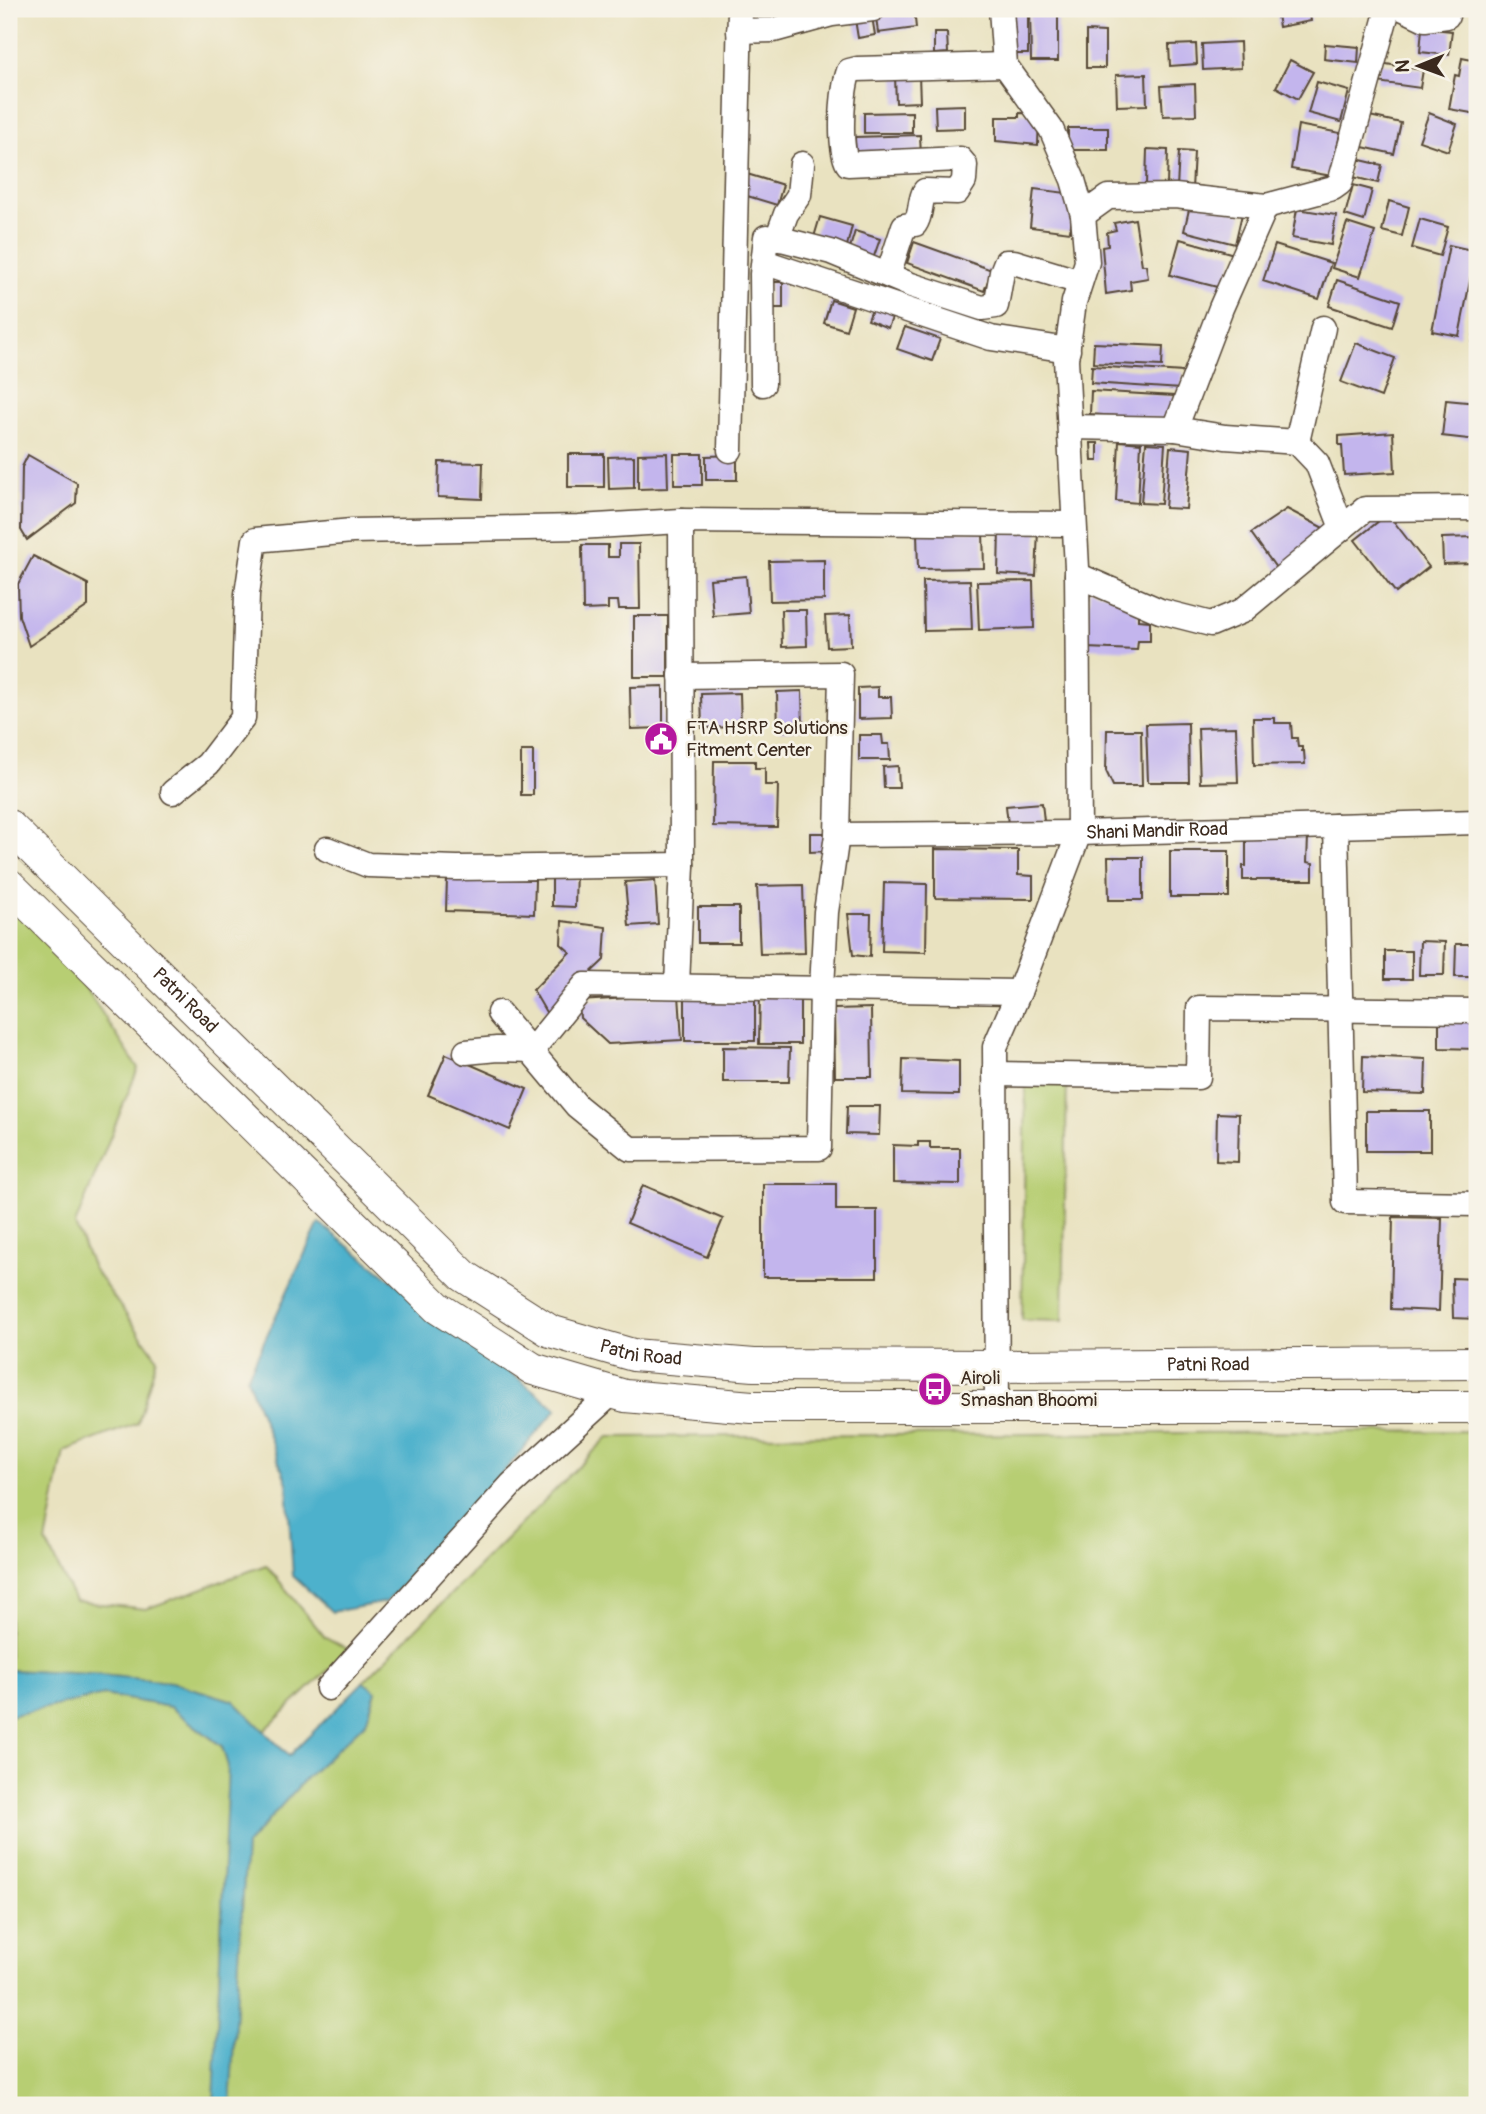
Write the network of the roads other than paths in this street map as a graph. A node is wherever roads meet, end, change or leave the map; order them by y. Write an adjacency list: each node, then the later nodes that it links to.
1 (873, 9): 6 (street)
2 (1001, 9): 8 (street)
3 (1388, 9): 10 (street)
4 (1404, 9): 5 (street)
5 (1448, 9)
6 (832, 12): 7 (street)
7 (740, 20): 22 (street)
8 (1005, 65): 11 (street); 14 (street)
9 (802, 164): 12 (street)
10 (1266, 206): 11 (street); 20 (street)
11 (1083, 215): 15 (street)
12 (777, 239): 13 (street); 14 (street)
13 (764, 262): 17 (street); 18 (street)
14 (888, 275): 15 (street)
15 (1080, 282): 17 (street)
16 (1324, 328): 21 (street)
17 (1068, 350): 19 (street)
18 (763, 384)
19 (1070, 427): 20 (street); 25 (street)
20 (1175, 429): 21 (street)
21 (1297, 442): 26 (street)
22 (730, 450)
23 (1477, 508): 26 (street)
24 (681, 522): 25 (street); 28 (street); 29 (street)
25 (1074, 524): 27 (street)
26 (1342, 528): 27 (street)
27 (1077, 575): 33 (street)
28 (681, 676): 34 (street); 36 (street)
29 (173, 792)
30 (1477, 822): 32 (street, Shani Mandir Road)
31 (9, 826): 49 (main road, Patni Road)
32 (1336, 826): 33 (street, Shani Mandir Road); 41 (street)
33 (1079, 833): 34 (street, Shani Mandir Road); 40 (street)
34 (837, 835): 39 (street)
35 (327, 849): 36 (street)
36 (682, 865): 38 (street)
37 (9, 885): 50 (main road)
38 (677, 986): 39 (street); 44 (street)
39 (822, 988): 40 (street); 44 (street)
40 (1019, 992): 46 (street)
41 (1341, 1009): 42 (street); 46 (street); 47 (street)
42 (1477, 1011)
43 (499, 1013): 44 (street)
44 (532, 1050): 45 (street)
45 (466, 1052)
46 (995, 1074): 49 (street)
47 (1477, 1204)
48 (1477, 1363): 49 (main road, Patni Road)
49 (997, 1366): 52 (street)
50 (613, 1392): 52 (main road); 53 (street)
51 (1477, 1407): 52 (main road)
52 (997, 1408)
53 (328, 1688)

